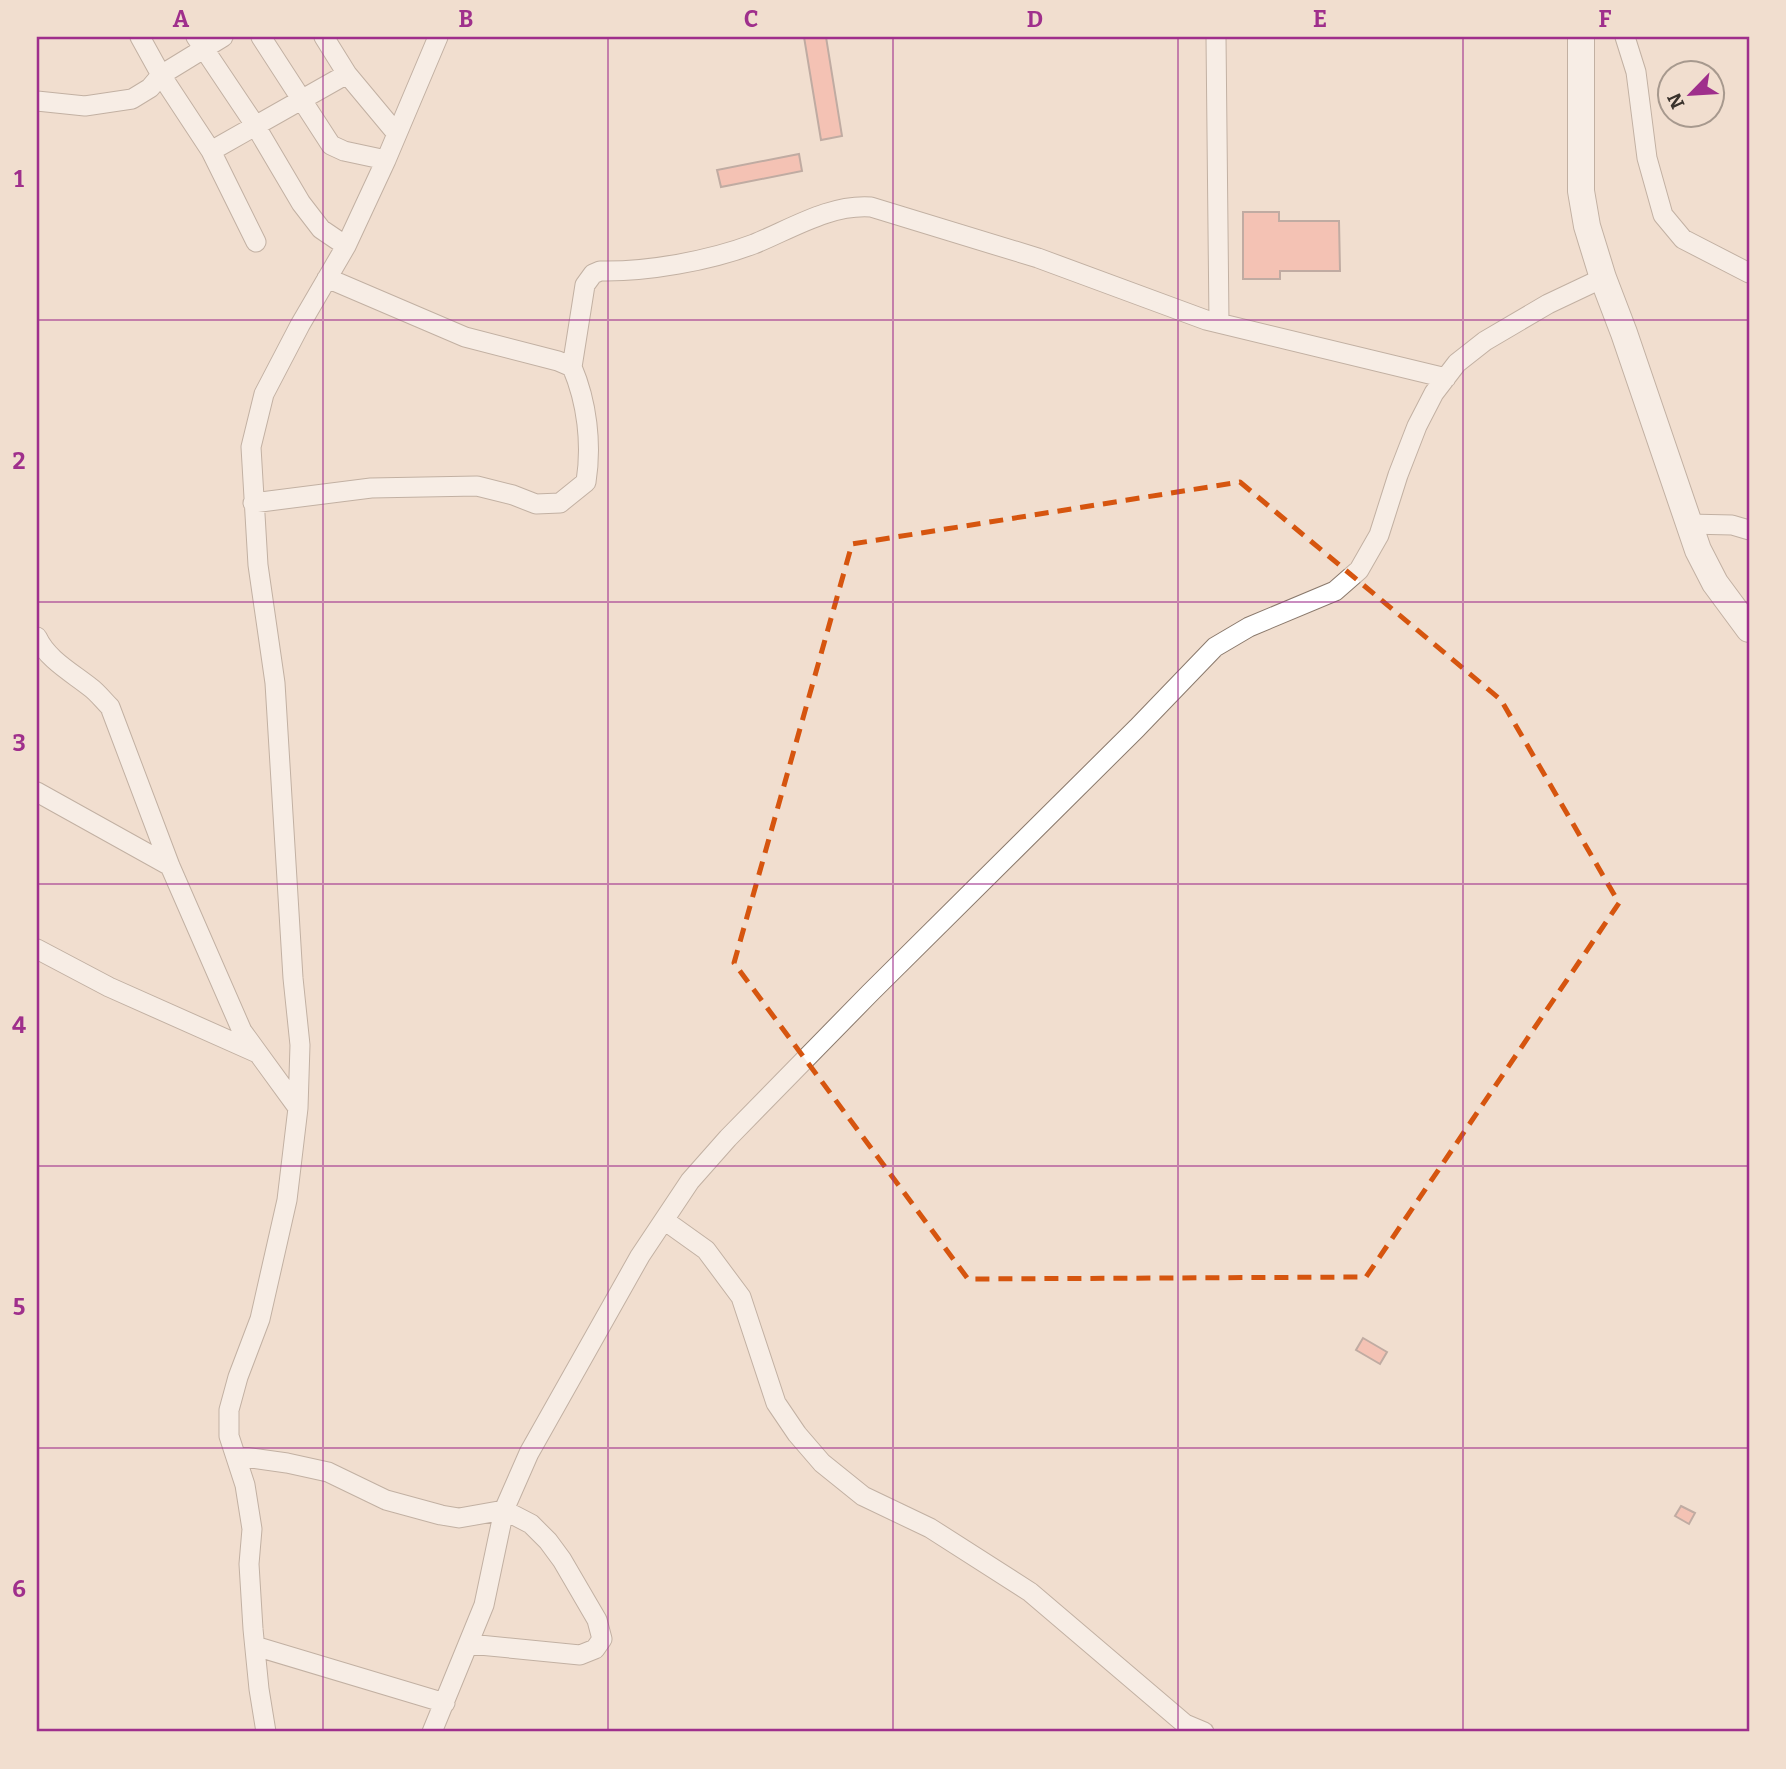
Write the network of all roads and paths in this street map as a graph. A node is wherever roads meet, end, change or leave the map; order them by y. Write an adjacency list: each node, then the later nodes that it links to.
1 (139, 37): 11 (street)
2 (223, 37): 9 (street)
3 (261, 37): 12 (street)
4 (324, 37): 10 (street)
5 (438, 37): 15 (street)
6 (1216, 37): 23 (street)
7 (1581, 37): 22 (main road)
8 (1625, 37): 20 (street)
9 (200, 43): 11 (street); 14 (street)
10 (346, 74): 12 (street); 15 (street)
11 (161, 75): 13 (street); 16 (street)
12 (301, 99): 14 (street); 17 (street)
13 (37, 101)
14 (255, 125): 16 (street); 19 (street)
15 (397, 134): 17 (street)
16 (211, 151): 18 (street)
17 (386, 160): 19 (street)
18 (256, 242)
19 (346, 246): 21 (street)
20 (1749, 273)
21 (327, 278): 24 (street); 26 (street)
22 (1603, 278): 25 (street); 27 (main road)
23 (1219, 323): 24 (street); 25 (street)
24 (572, 367): 26 (street)
25 (1446, 378): 36 (street)
26 (253, 503): 35 (street)
27 (1689, 524): 28 (street); 29 (main road)
28 (1749, 530)
29 (1749, 629)
30 (37, 637): 32 (street)
31 (37, 792): 32 (street)
32 (170, 866): 34 (street)
33 (37, 949): 34 (street)
34 (255, 1052): 35 (street)
35 (298, 1108): 37 (street)
36 (664, 1220): 38 (street); 44 (street)
37 (237, 1456): 38 (street); 40 (street)
38 (504, 1510): 39 (street); 39 (street)
39 (469, 1644): 41 (street)
40 (254, 1646): 41 (street); 42 (street)
41 (445, 1703): 43 (street)
42 (266, 1732)
43 (432, 1732)
44 (1204, 1732)

